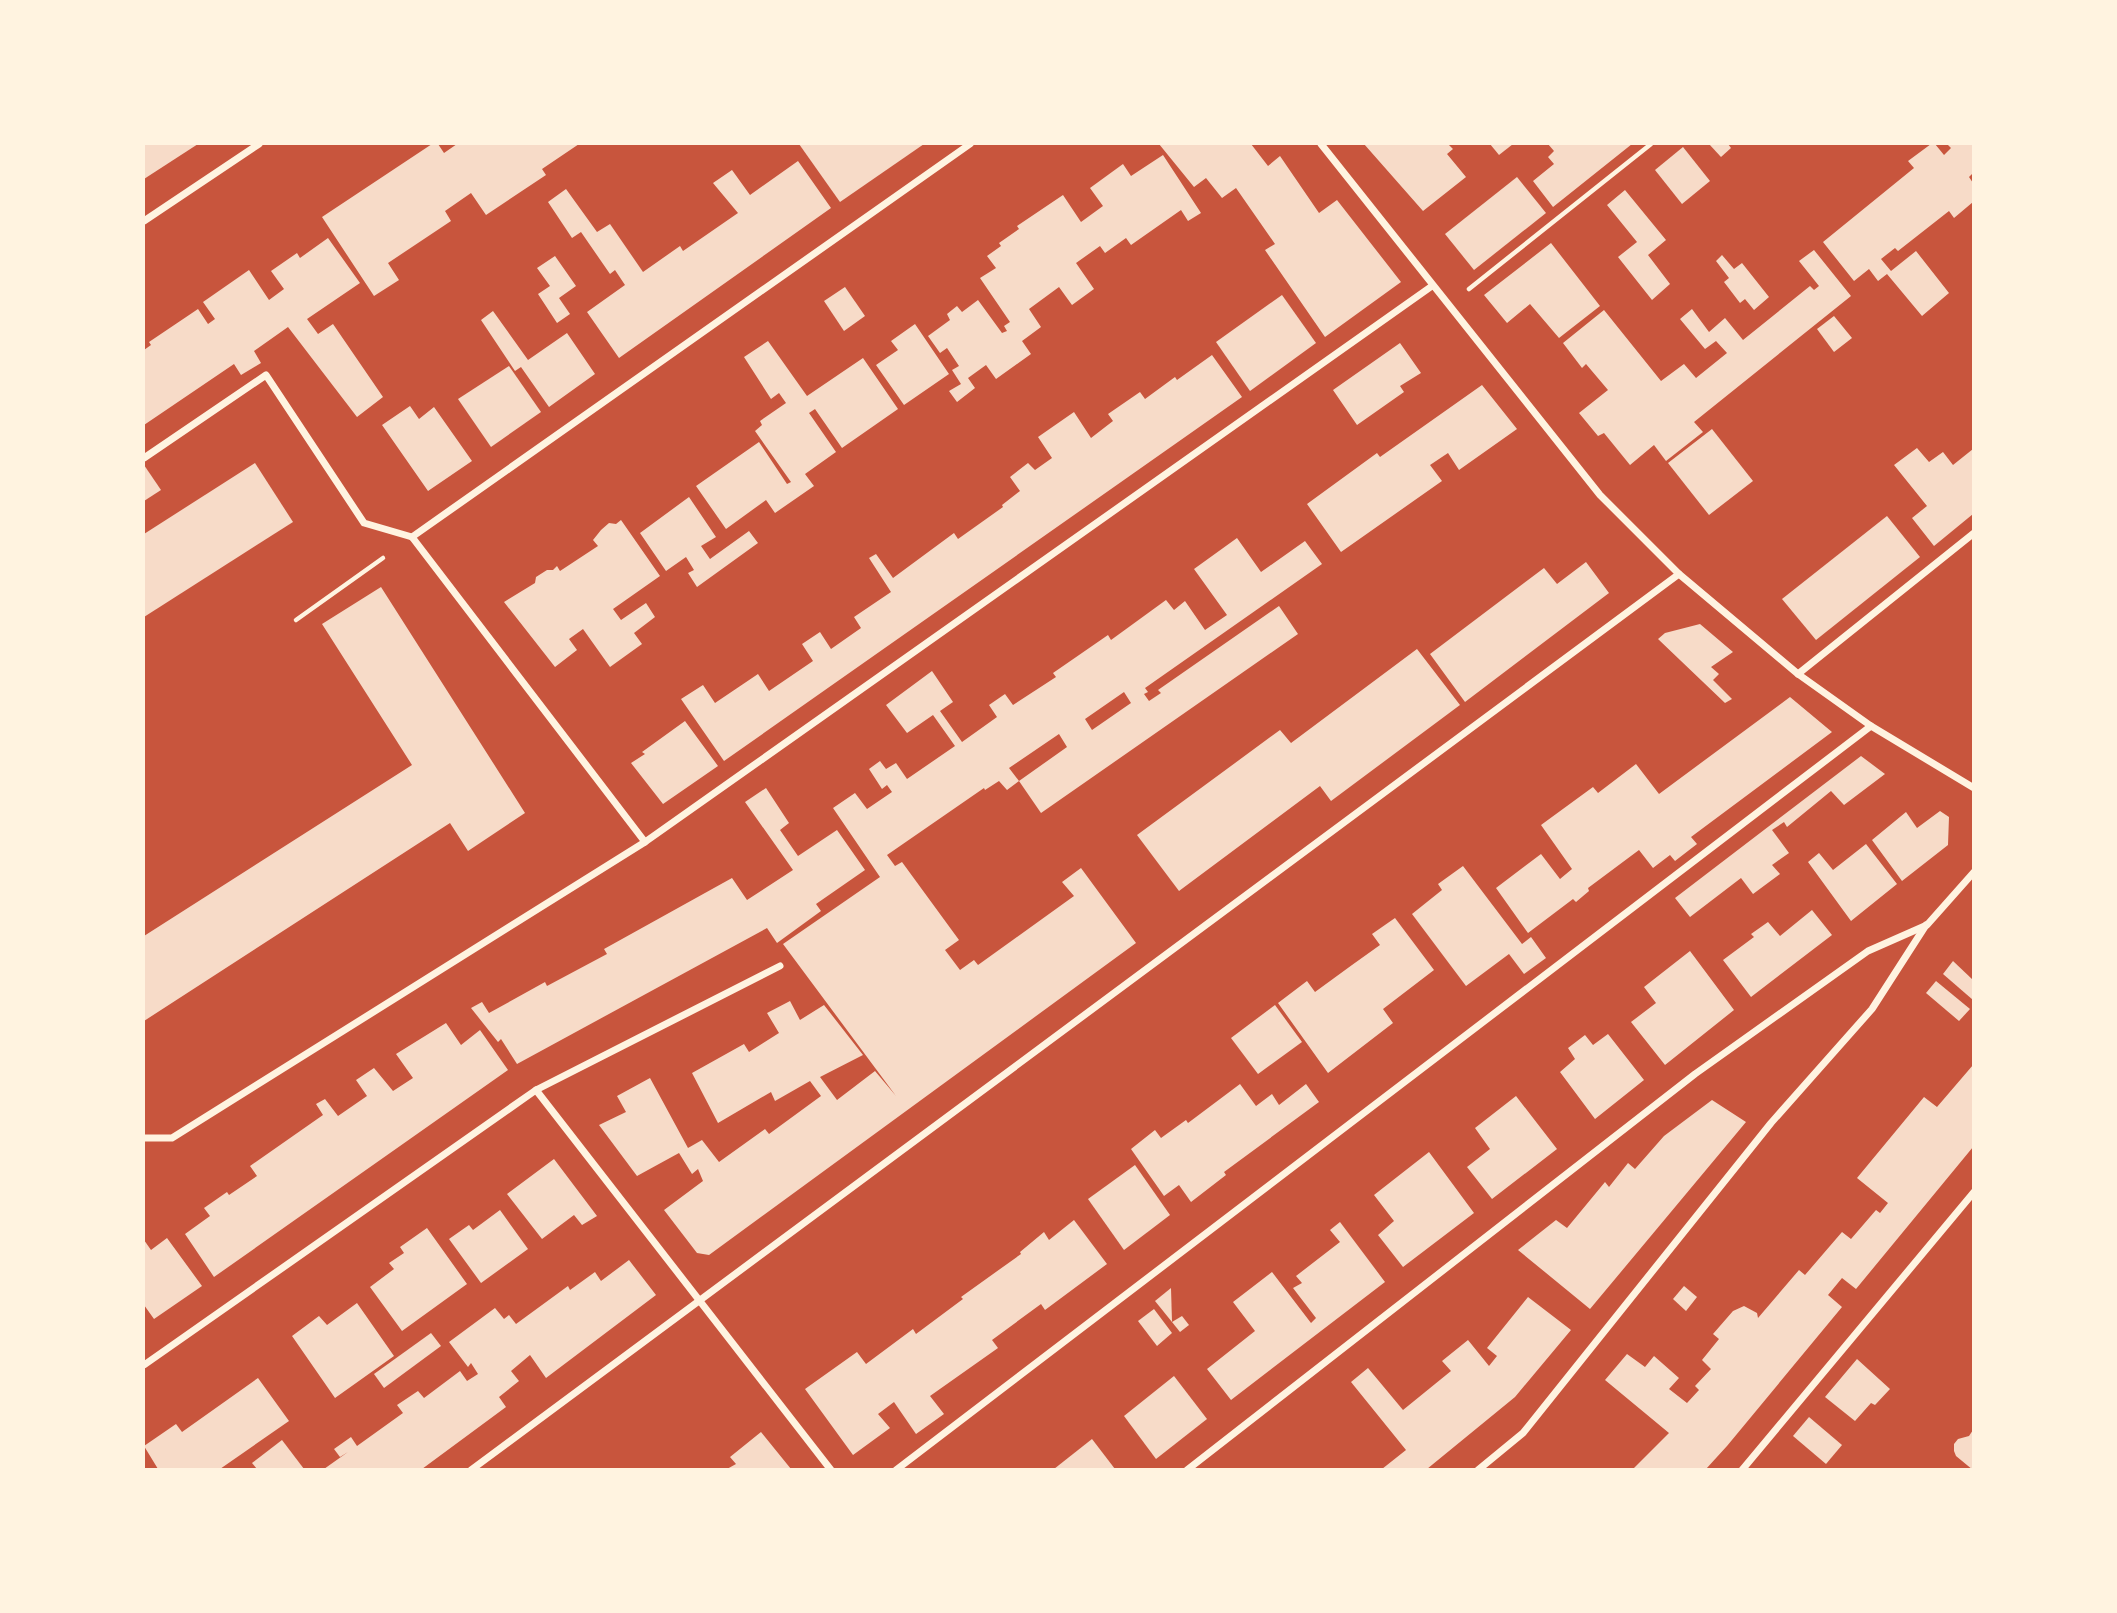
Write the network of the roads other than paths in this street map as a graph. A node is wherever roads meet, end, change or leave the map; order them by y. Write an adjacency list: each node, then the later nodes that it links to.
1 (259, 144): 4 (street)
2 (970, 144): 8 (street)
3 (1321, 144): 5 (street)
4 (144, 221)
5 (1432, 286): 9 (street); 13 (street)
6 (144, 458): 8 (street)
7 (1973, 533): 10 (street)
8 (412, 537): 13 (street)
9 (1679, 575): 10 (street); 20 (street)
10 (1798, 674): 11 (street)
11 (1871, 726): 12 (street); 24 (street)
12 (1973, 788)
13 (645, 842): 18 (street)
14 (1973, 872): 15 (street)
15 (1927, 925): 25 (street); 26 (street)
16 (780, 966): 17 (street)
17 (536, 1090): 20 (street); 21 (street)
18 (144, 1138)
19 (1973, 1192): 27 (street)
20 (699, 1300): 22 (street); 23 (street)
21 (144, 1365)
22 (471, 1469)
23 (831, 1469)
24 (896, 1469)
25 (1187, 1469)
26 (1478, 1469)
27 (1742, 1469)

